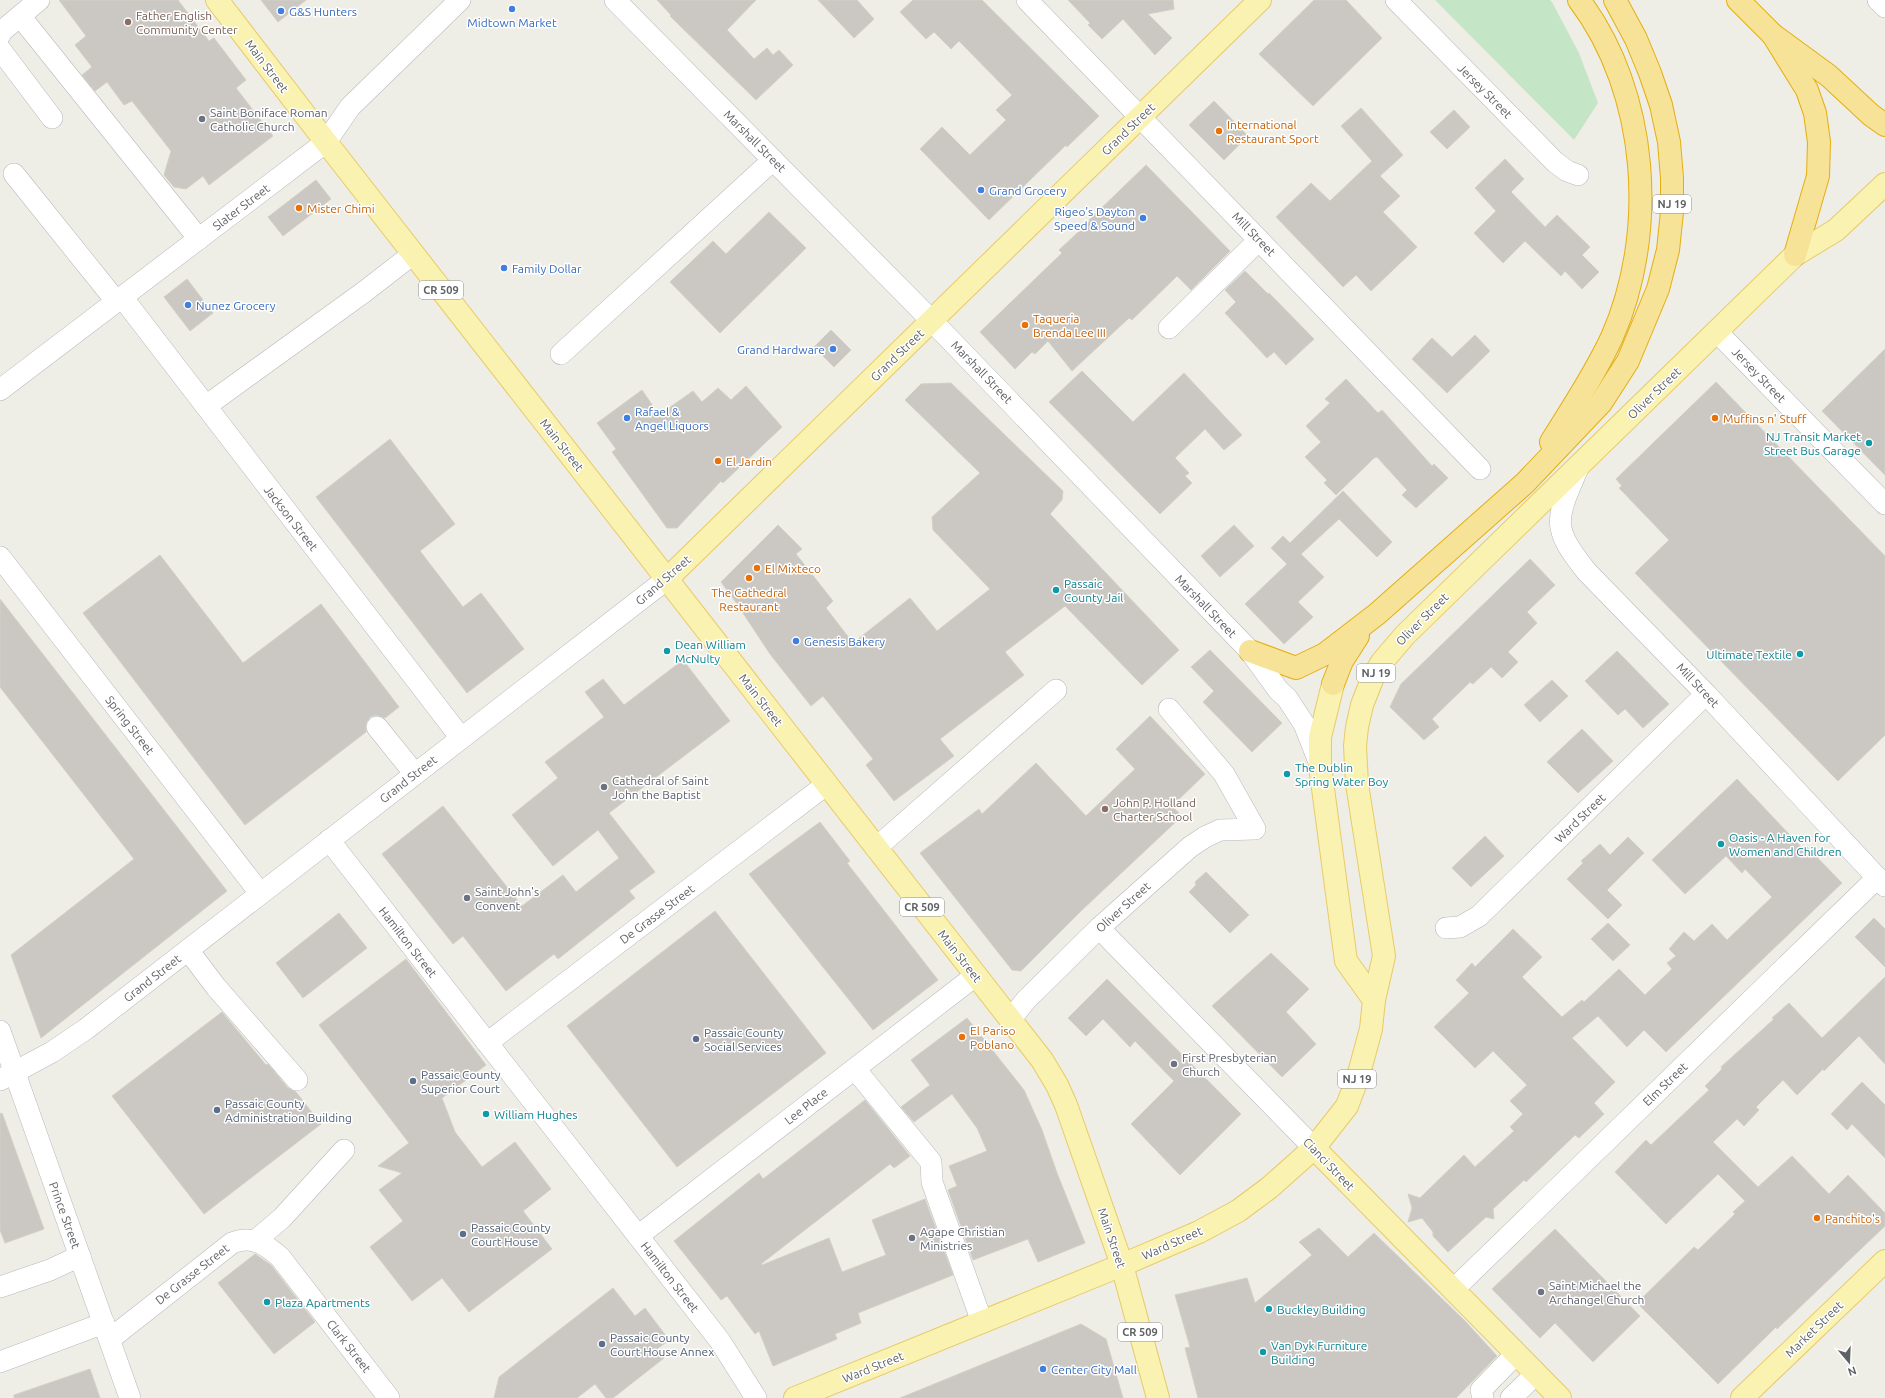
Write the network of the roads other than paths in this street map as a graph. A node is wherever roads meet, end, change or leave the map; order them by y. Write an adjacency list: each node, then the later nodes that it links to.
1 (39, 0): 13 (street)
2 (217, 0): 20 (main road, Main Street / CR 509)
3 (460, 0): 20 (street, Slater Street)
4 (614, 0): 21 (street, Marshall Street)
5 (1027, 0): 17 (street, Mill Street)
6 (1260, 0): 17 (main road, Grand Street)
7 (1396, 0): 23 (street, Jersey Street)
8 (1579, 0): 38 (highway)
9 (1615, 0): 38 (highway, NJ 19)
10 (1738, 0): 15 (highway, NJ 19)
11 (1878, 0): 12 (street)
12 (1885, 7)
13 (20, 16): 14 (street); 25 (street)
14 (0, 35)
15 (1773, 35): 19 (highway); 28 (highway, NJ 19)
16 (0, 49): 18 (street)
17 (1141, 117): 26 (street, Mill Street); 30 (main road, Grand Street)
18 (52, 118)
19 (1885, 125)
20 (326, 142): 25 (street, Slater Street); 27 (main road, Main Street / CR 509)
21 (773, 160): 30 (street, Marshall Street); 33 (street)
22 (14, 174): 29 (street, Jackson Street)
23 (1578, 175)
24 (1885, 184): 28 (main road, Oliver Street)
25 (199, 239): 29 (street, Slater Street)
26 (1259, 240): 31 (street); 37 (street, Mill Street)
27 (413, 254): 35 (street); 41 (main road, Main Street / CR 509)
28 (1795, 255): 32 (main road, Oliver Street / NJ 19)
29 (119, 299): 34 (street, Slater Street); 35 (street, Jackson Street)
30 (932, 321): 41 (main road, Grand Street); 43 (street, Marshall Street)
31 (1169, 328)
32 (1717, 332): 36 (main road, Oliver Street / NJ 19); 39 (street, Jersey Street)
33 (561, 354)
34 (0, 390)
35 (206, 406): 49 (street, Jackson Street)
36 (1578, 468): 46 (street, Mill Street); 61 (main road, Oliver Street / NJ 19)
37 (1480, 469)
38 (1525, 483): 42 (highway, NJ 19)
39 (1885, 504)
40 (0, 557): 56 (street, Spring Street)
41 (668, 579): 49 (street, Grand Street); 52 (main road, Main Street / CR 509)
42 (1377, 614): 43 (highway); 44 (highway, NJ 19)
43 (1250, 651): 50 (street, Marshall Street)
44 (1332, 684): 50 (main road, NJ 19)
45 (1056, 690): 54 (street)
46 (1706, 694): 55 (street, Mill Street); 58 (street, Ward Street)
47 (1169, 710): 57 (street, Oliver Street)
48 (377, 727): 51 (street)
49 (461, 738): 51 (street, Grand Street)
50 (1320, 766): 61 (main road, NJ 19)
51 (415, 774): 53 (street, Grand Street)
52 (827, 784): 54 (main road, Main Street / CR 509); 64 (street, De Grasse Street)
53 (329, 840): 56 (street, Grand Street); 64 (street, Hamilton Street)
54 (876, 848): 60 (main road, Main Street / CR 509)
55 (1881, 882): 76 (street, Elm Street)
56 (260, 894): 59 (street, Grand Street)
57 (1100, 928): 62 (street, Oliver Street); 68 (street, Cianci Street)
58 (1446, 928)
59 (188, 950): 66 (street, Grand Street); 67 (street)
60 (975, 976): 62 (main road, Main Street / CR 509); 65 (street, Lee Place)
61 (1374, 1000): 68 (main road, Ward Street / NJ 19)
62 (1010, 1020): 74 (main road, Main Street / CR 509)
63 (0, 1031): 66 (street, Prince Street)
64 (487, 1043): 70 (street, Hamilton Street)
65 (855, 1069): 70 (street, Lee Place); 77 (street)
66 (7, 1076): 72 (street, Prince Street)
67 (297, 1080)
68 (1314, 1148): 74 (main road, Ward Street / NJ 19); 76 (main road, Cianci Street)
69 (344, 1150): 71 (street)
70 (638, 1236): 84 (street, Hamilton Street)
71 (255, 1241): 78 (street, De Grasse Street); 83 (street, Clark Street)
72 (80, 1256): 75 (street); 78 (street, Prince Street)
73 (1885, 1261): 90 (main road, Market Street)
74 (1122, 1265): 77 (main road, Ward Street); 86 (main road, Main Street / CR 509)
75 (0, 1287)
76 (1453, 1290): 79 (main road, Cianci Street)
77 (982, 1322): 85 (main road, Ward Street)
78 (107, 1331): 80 (street, De Grasse Street); 82 (street, Prince Street)
79 (1516, 1354): 81 (main road, Cianci Street); 87 (street)
80 (0, 1362)
81 (1536, 1374): 88 (street); 89 (main road, Cianci Street)
82 (130, 1398)
83 (389, 1398)
84 (756, 1398)
85 (796, 1398)
86 (1158, 1398)
87 (1483, 1398)
88 (1511, 1398)
89 (1560, 1398)
90 (1742, 1398)

